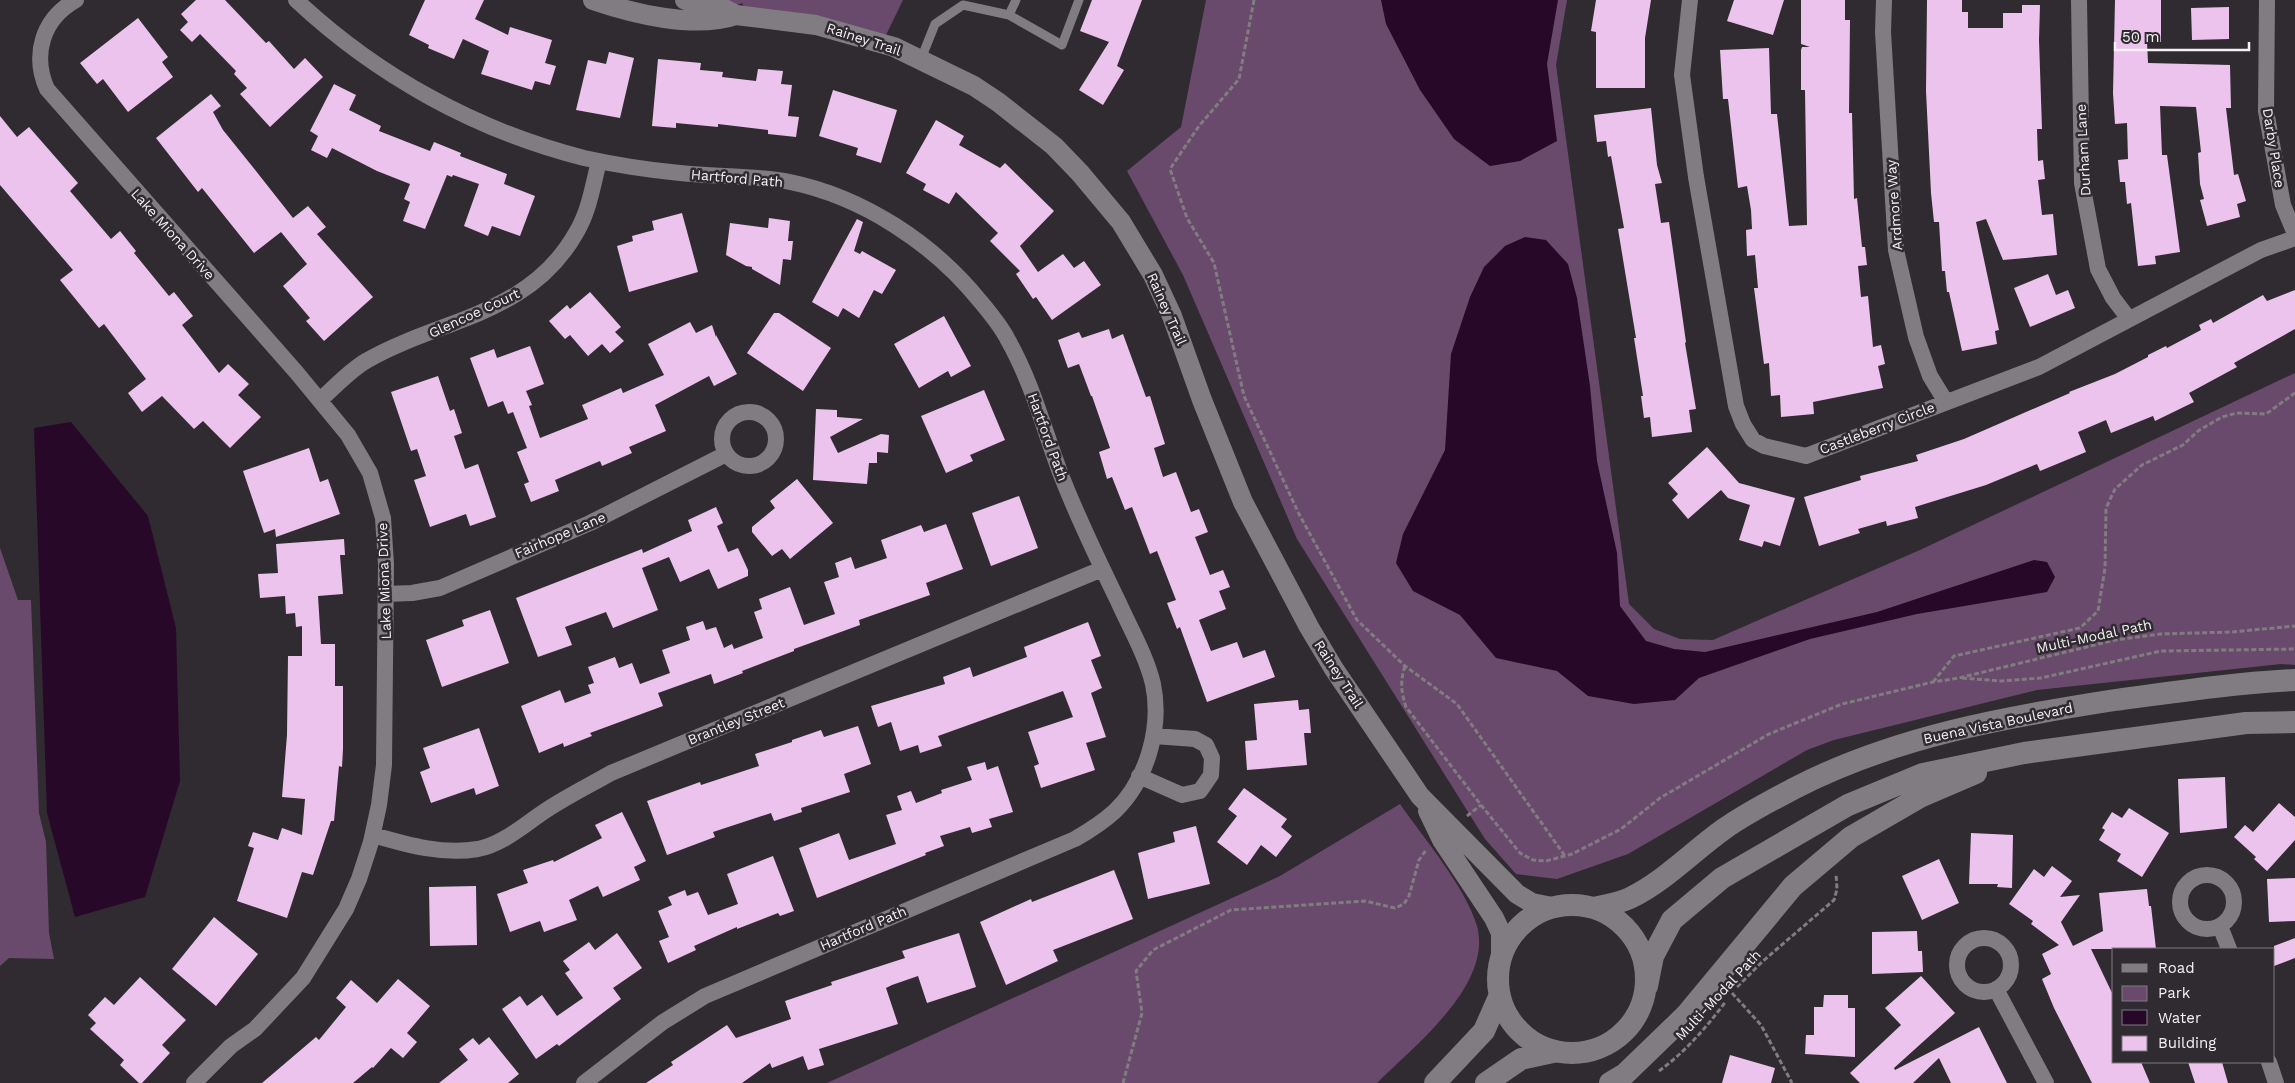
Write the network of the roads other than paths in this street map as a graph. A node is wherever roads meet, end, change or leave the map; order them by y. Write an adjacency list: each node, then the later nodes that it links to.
1 (76, 0): 18 (street, Lake Miona Drive)
2 (296, 0): 14 (street, Hartford Path)
3 (593, 0): 11 (street, Rainey Trail)
4 (684, 0): 11 (street, Rainey Trail)
5 (1016, 0): 12 (lane)
6 (1079, 0): 12 (lane)
7 (1690, 0): 19 (street, Castleberry Circle)
8 (1884, 0): 19 (street, Ardmore Way)
9 (2079, 0): 17 (street, Durham Lane)
10 (2268, 0): 15 (street, Darby Place)
11 (736, 15): 13 (street, Rainey Trail)
12 (1009, 15): 13 (lane)
13 (921, 59): 28 (street, Rainey Trail)
14 (599, 161): 18 (street, Glencoe Court); 21 (street, Hartford Path)
15 (2295, 234)
16 (2295, 238): 17 (street, Castleberry Circle)
17 (2129, 319): 19 (street, Castleberry Circle)
18 (320, 400): 22 (street, Lake Miona Drive)
19 (1946, 402)
20 (726, 454): 22 (street, Fairhope Lane)
21 (1102, 569): 25 (street, Hartford Path); 29 (street, Brantley Street)
22 (386, 594): 29 (street, Lake Miona Drive)
23 (2295, 680): 31 (main road, Buena Vista Boulevard)
24 (2295, 722): 26 (main road)
25 (1154, 736): 27 (street, Hartford Path); 27 (street)
26 (2024, 753): 35 (main road); 44 (main road)
27 (1139, 776): 41 (street, Hartford Path)
28 (1420, 796): 30 (street, Rainey Trail); 34 (street, Rainey Trail)
29 (373, 835): 40 (street, Lake Miona Drive)
30 (1552, 907): 31 (main road); 34 (main road)
31 (1594, 908): 35 (main road)
32 (2220, 926): 33 (street)
33 (2229, 948)
34 (1501, 957): 37 (main road)
35 (1646, 986): 38 (main road)
36 (1996, 989): 45 (street)
37 (1499, 997): 38 (main road); 42 (main road)
38 (1553, 1052): 43 (main road)
39 (2269, 1063): 46 (street)
40 (194, 1083)
41 (584, 1083)
42 (1434, 1083)
43 (1486, 1083)
44 (1610, 1083)
45 (2046, 1083)
46 (2276, 1083)

